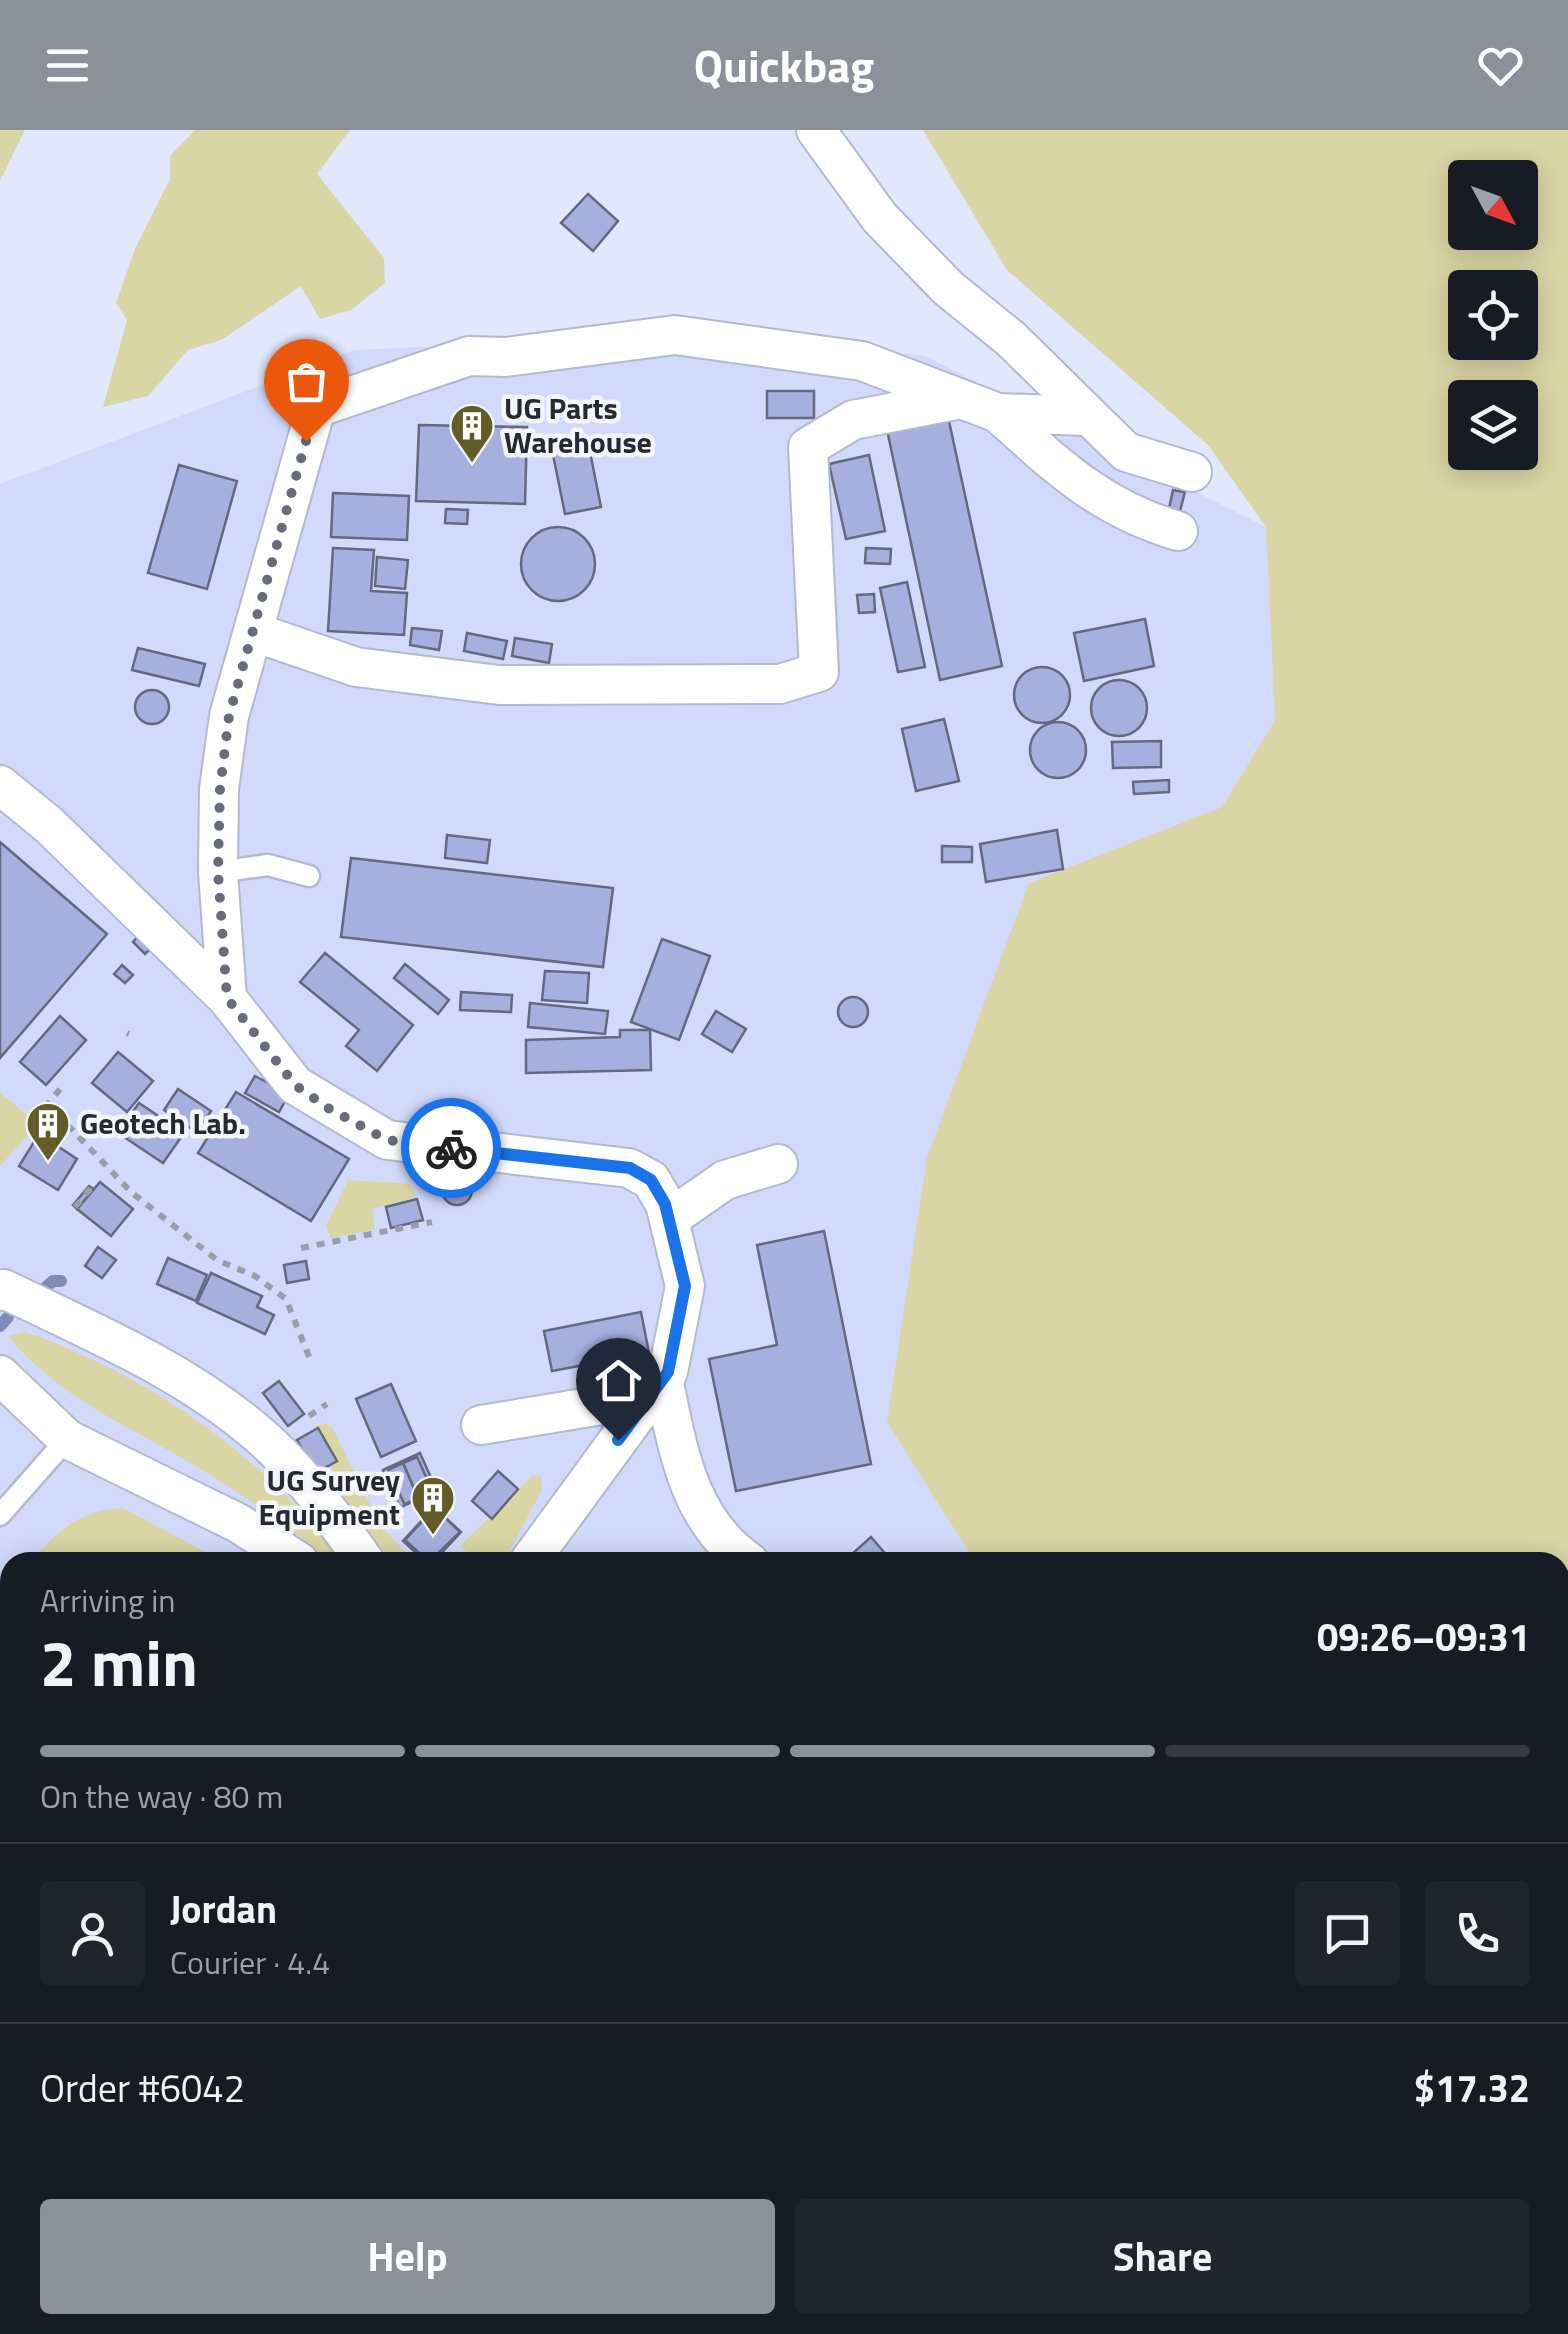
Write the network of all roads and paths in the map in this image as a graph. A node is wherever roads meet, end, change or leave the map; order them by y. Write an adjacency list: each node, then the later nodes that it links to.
1 (816, 130): 2 (street)
2 (839, 146): 3 (street)
3 (1036, 367): 5 (street); 6 (street); 7 (street)
4 (956, 400): 6 (street); 11 (street); 11 (street)
5 (1044, 412): 6 (street); 7 (street); 8 (street)
6 (998, 413): 8 (street)
7 (1087, 416): 9 (street)
8 (1054, 462): 10 (street)
9 (1192, 472)
10 (1178, 531)
11 (254, 632): 13 (street)
12 (0, 785): 15 (street)
13 (218, 872): 14 (lane); 15 (street)
14 (309, 876)
15 (227, 998): 22 (street)
16 (60, 1089): 17 (path)
17 (69, 1127): 18 (path); 26 (path)
18 (58, 1141)
19 (778, 1164): 22 (street)
20 (91, 1188): 21 (path)
21 (75, 1207)
22 (668, 1219): 28 (street)
23 (432, 1222): 24 (path)
24 (301, 1248)
25 (0, 1292): 35 (street)
26 (310, 1359)
27 (0, 1374): 32 (street)
28 (663, 1379): 31 (street); 36 (street); 37 (street)
29 (327, 1404): 30 (path)
30 (309, 1416)
31 (481, 1424)
32 (67, 1439): 33 (lane); 34 (street)
33 (0, 1514)
34 (284, 1552)
35 (359, 1552)
36 (536, 1552)
37 (734, 1552)

